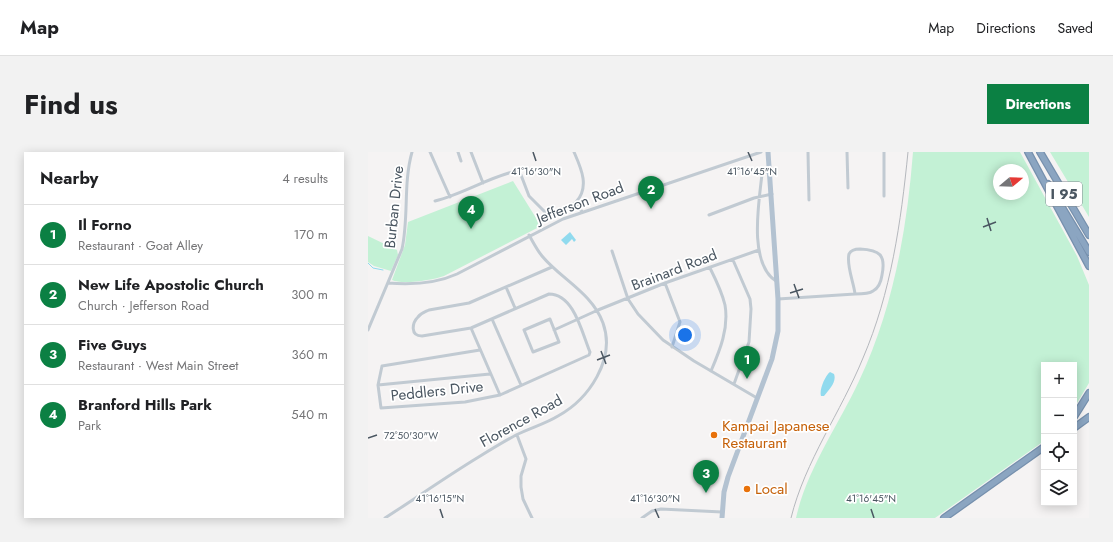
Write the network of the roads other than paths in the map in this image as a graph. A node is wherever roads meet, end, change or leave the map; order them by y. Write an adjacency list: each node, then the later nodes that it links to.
1 (412, 152): 40 (street, Burban Drive)
2 (430, 152): 21 (street)
3 (458, 152): 13 (street)
4 (470, 152): 16 (street)
5 (574, 152): 24 (street)
6 (761, 152): 26 (street, Jefferson Road)
7 (768, 152): 15 (main road)
8 (808, 152): 22 (street)
9 (847, 152): 17 (street)
10 (884, 152): 20 (street)
11 (1029, 152): 34 (highway, I 95); 36 (highway)
12 (1040, 152): 14 (highway, I 95)
13 (461, 161)
14 (1049, 167): 29 (highway); 31 (highway, I 95)
15 (770, 170): 18 (main road); 19 (street)
16 (483, 183): 21 (street); 25 (street)
17 (848, 188)
18 (772, 194): 19 (street); 39 (main road)
19 (760, 196): 28 (street); 32 (street)
20 (884, 196)
21 (450, 197): 23 (street)
22 (810, 200)
23 (435, 201)
24 (576, 202): 25 (street); 26 (street)
25 (572, 206): 27 (street)
26 (582, 212): 27 (street, Jefferson Road)
27 (576, 214): 30 (street, Jefferson Road)
28 (709, 215)
29 (1089, 227)
30 (529, 235): 37 (street, Florence Road); 40 (street, Jefferson Road)
31 (1089, 235)
32 (759, 250): 35 (street, Brainard Road); 39 (street)
33 (612, 251): 44 (street)
34 (1089, 252)
35 (733, 260): 38 (street, Brainard Road); 57 (street)
36 (1089, 266)
37 (552, 267): 42 (street); 47 (street, Florence Road)
38 (710, 268): 41 (street, Brainard Road); 55 (street)
39 (777, 282): 45 (main road)
40 (388, 283): 51 (street, Burban Drive)
41 (665, 283): 44 (street, Brainard Road); 53 (street)
42 (506, 287): 46 (street); 50 (street, Peddlers Drive)
43 (855, 294): 43 (street); 45 (street)
44 (628, 299): 47 (street, Brainard Road); 53 (street)
45 (778, 299): 62 (main road)
46 (515, 308): 48 (street, Peddlers Drive); 49 (street, Peddlers Drive)
47 (598, 310): 49 (street); 66 (street, Florence Road)
48 (492, 318): 50 (street, Peddlers Drive); 58 (street)
49 (578, 320): 52 (street); 58 (street, Peddlers Drive)
50 (471, 328): 54 (street)
51 (368, 330)
52 (554, 330): 52 (street)
53 (672, 347): 55 (street)
54 (480, 350): 56 (street); 59 (street, Peddlers Drive)
55 (711, 371): 57 (street)
56 (490, 374): 59 (street); 61 (street)
57 (734, 384): 62 (street)
58 (521, 385): 61 (street, Peddlers Drive)
59 (378, 386): 61 (street, Peddlers Drive)
60 (1089, 393): 63 (highway)
61 (500, 395)
62 (757, 398): 69 (main road)
63 (1077, 413)
64 (1089, 417): 65 (highway)
65 (1077, 426)
66 (517, 435): 70 (street, Florence Road); 71 (street)
67 (1041, 450): 73 (highway)
68 (1041, 450): 74 (highway)
69 (722, 515): 72 (street)
70 (385, 518)
71 (532, 518)
72 (642, 518)
73 (944, 518)
74 (948, 518)

